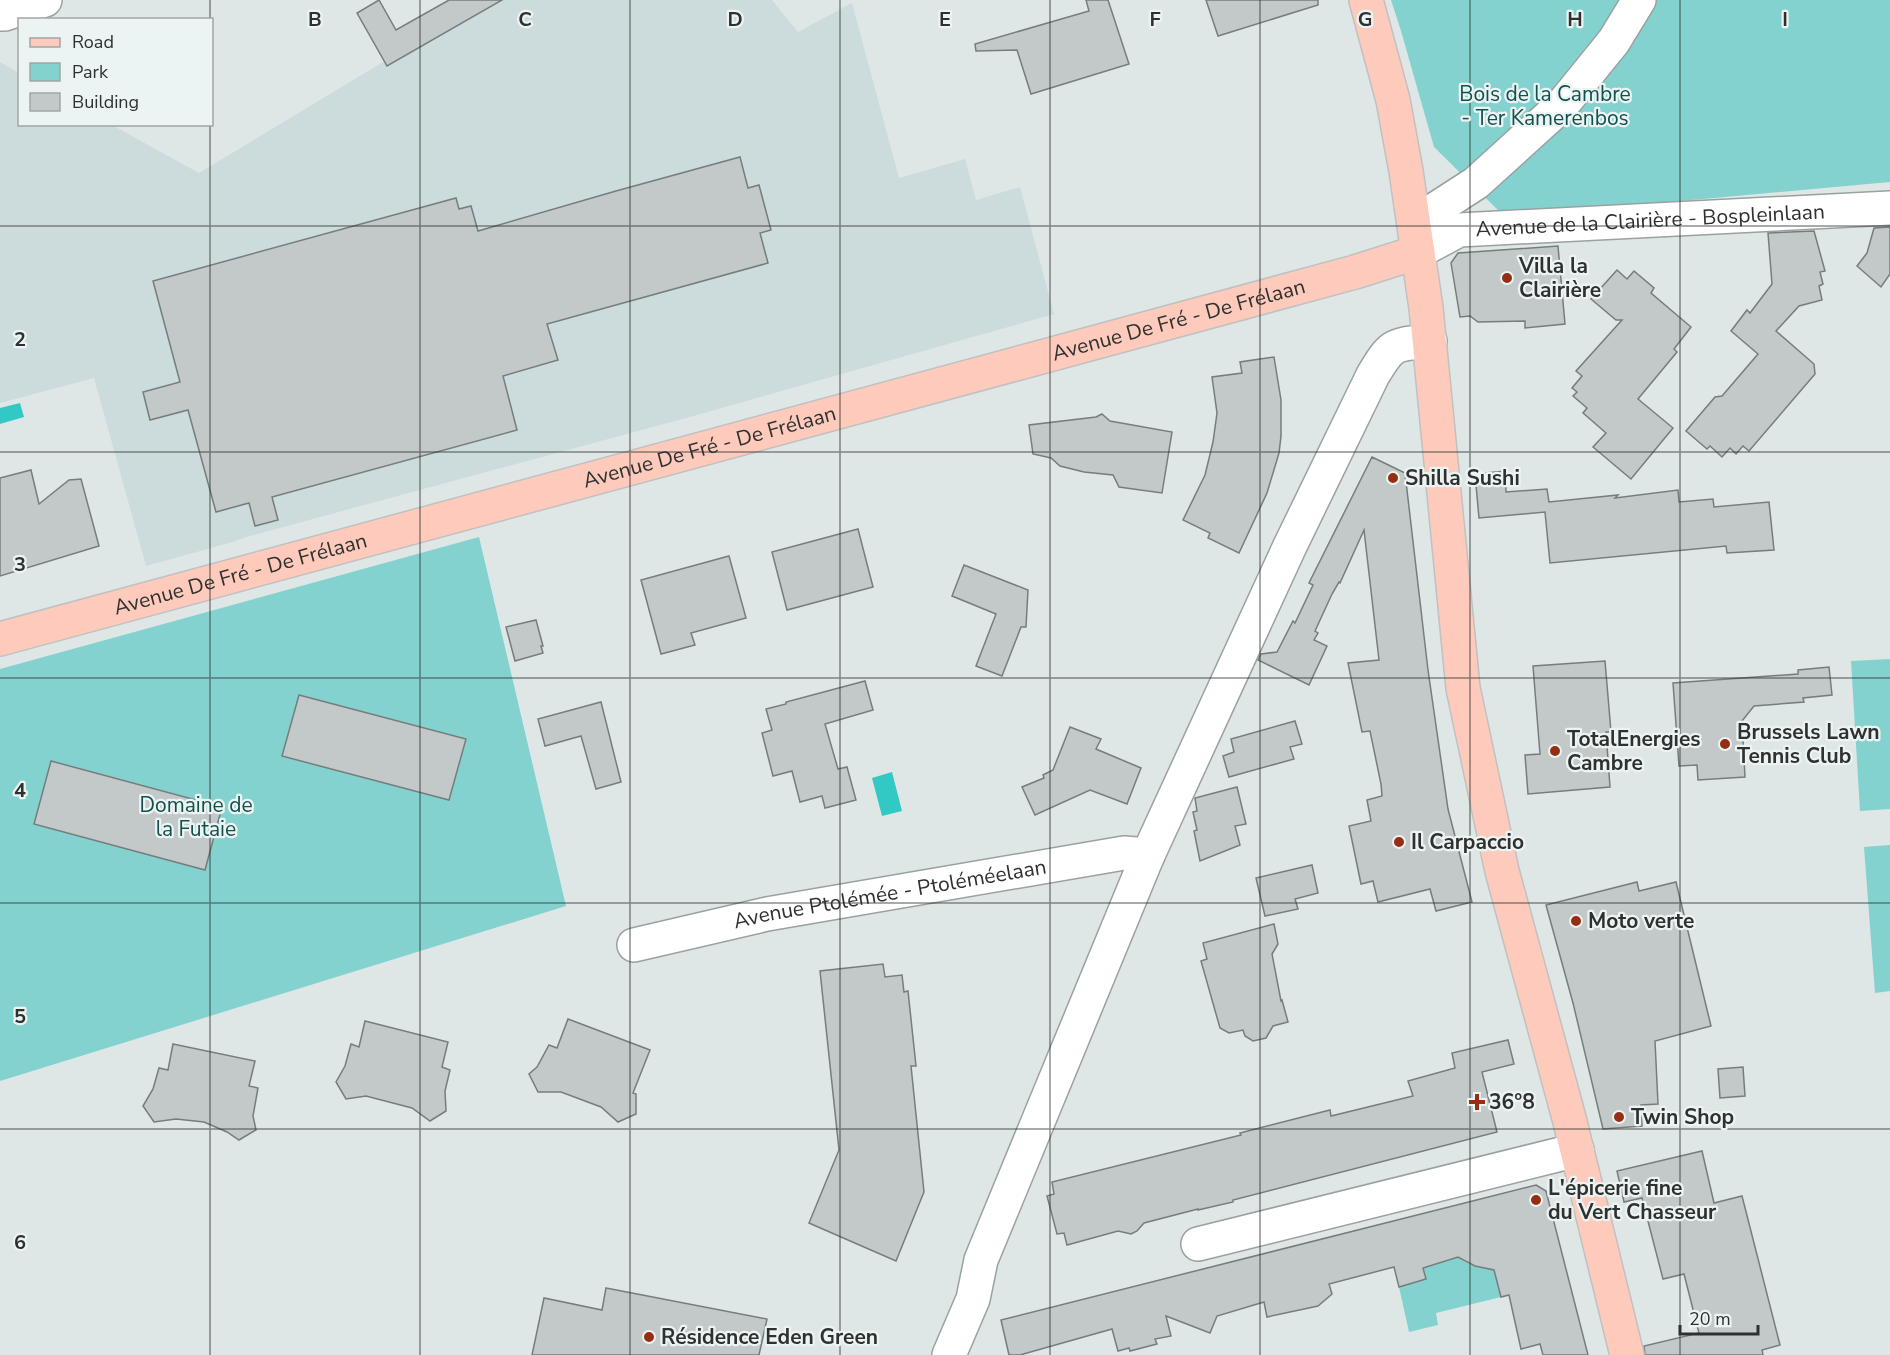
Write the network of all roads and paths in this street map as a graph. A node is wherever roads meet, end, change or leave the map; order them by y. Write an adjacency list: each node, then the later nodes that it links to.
1 (45, 0): 4 (street)
2 (1366, 0): 6 (main road)
3 (1639, 0): 6 (street)
4 (0, 14)
5 (1890, 208): 6 (street, Avenue de la Clairière - Bospleinlaan)
6 (1416, 237): 7 (main road); 8 (main road, Avenue De Fré - De Frélaan)
7 (1430, 340): 9 (street); 11 (main road)
8 (0, 639)
9 (1148, 855): 10 (street, Avenue Ptolémée - Ptoléméelaan); 13 (street)
10 (633, 945)
11 (1577, 1150): 12 (street); 14 (main road)
12 (1198, 1244)
13 (949, 1355)
14 (1627, 1355)

